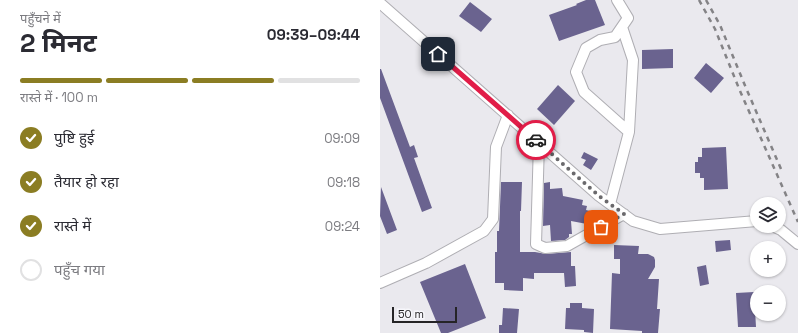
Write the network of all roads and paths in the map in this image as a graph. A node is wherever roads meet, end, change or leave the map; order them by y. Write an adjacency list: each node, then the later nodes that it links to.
1 (617, 0): 3 (street)
2 (380, 3): 4 (street)
3 (622, 27): 5 (street); 5 (street)
4 (508, 115): 6 (street); 12 (street)
5 (630, 132): 7 (street)
6 (539, 142): 7 (street); 8 (street)
7 (610, 204): 8 (street)
8 (624, 214): 9 (street)
9 (750, 222)
10 (785, 233): 11 (street)
11 (798, 244)
12 (380, 283)

